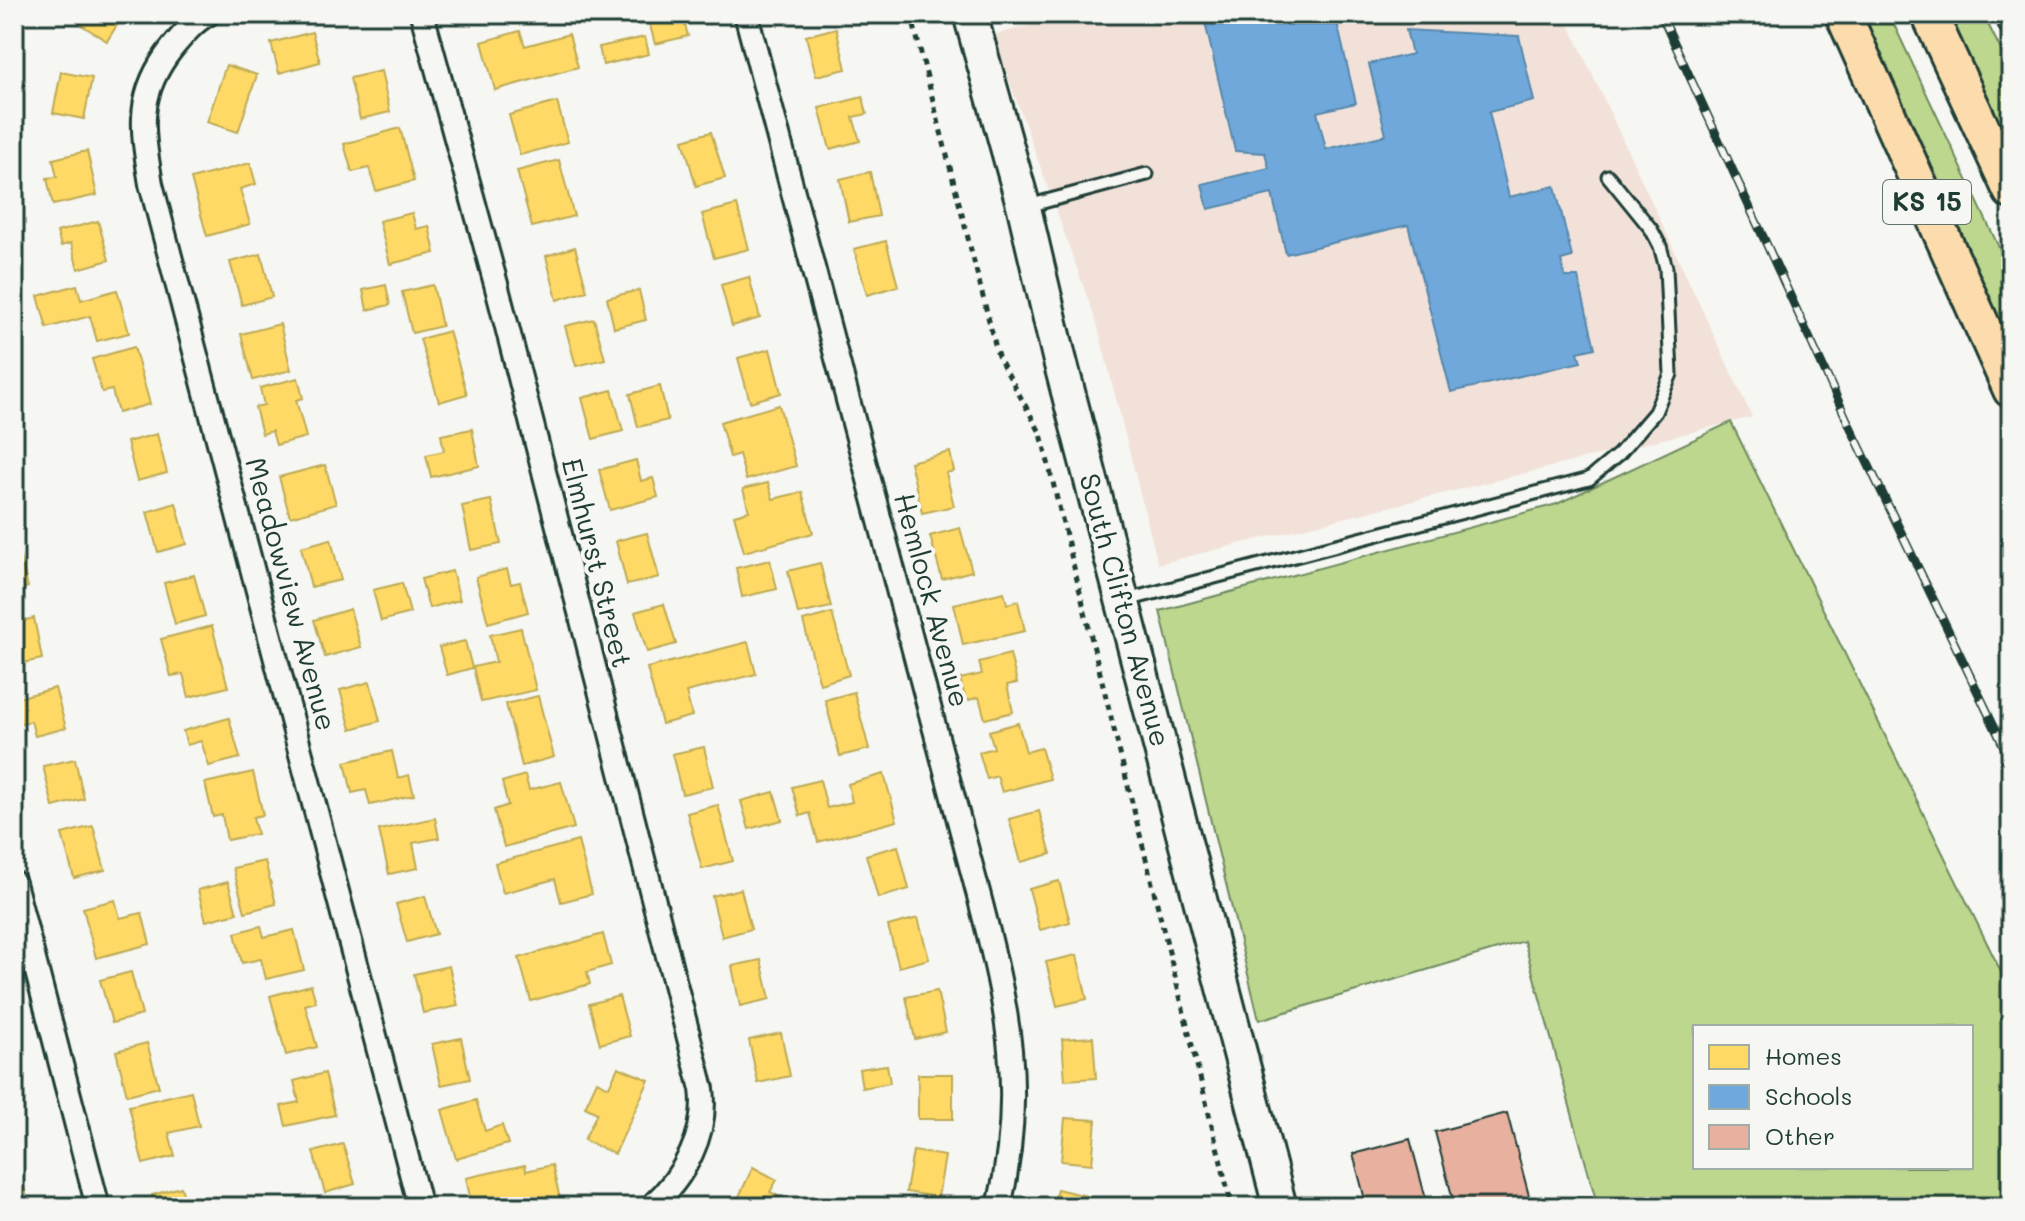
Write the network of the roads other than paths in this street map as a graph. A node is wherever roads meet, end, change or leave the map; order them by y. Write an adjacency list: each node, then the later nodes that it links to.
1 (208, 14): 17 (street, Meadowview Avenue)
2 (422, 14): 18 (street, Elmhurst Street)
3 (746, 14): 19 (street, Hemlock Avenue)
4 (970, 14): 12 (street, South Clifton Avenue)
5 (1843, 14): 13 (main road, KS 15)
6 (1929, 14): 11 (main road, KS 15)
7 (2006, 14): 8 (street)
8 (2011, 24)
9 (1147, 174): 12 (lane)
10 (1608, 176): 14 (lane)
11 (2011, 191)
12 (1024, 208): 14 (street, South Clifton Avenue)
13 (2011, 390)
14 (1123, 602): 20 (street, South Clifton Avenue)
15 (14, 883): 16 (street)
16 (98, 1207)
17 (420, 1207)
18 (651, 1207)
19 (999, 1207)
20 (1280, 1207)

